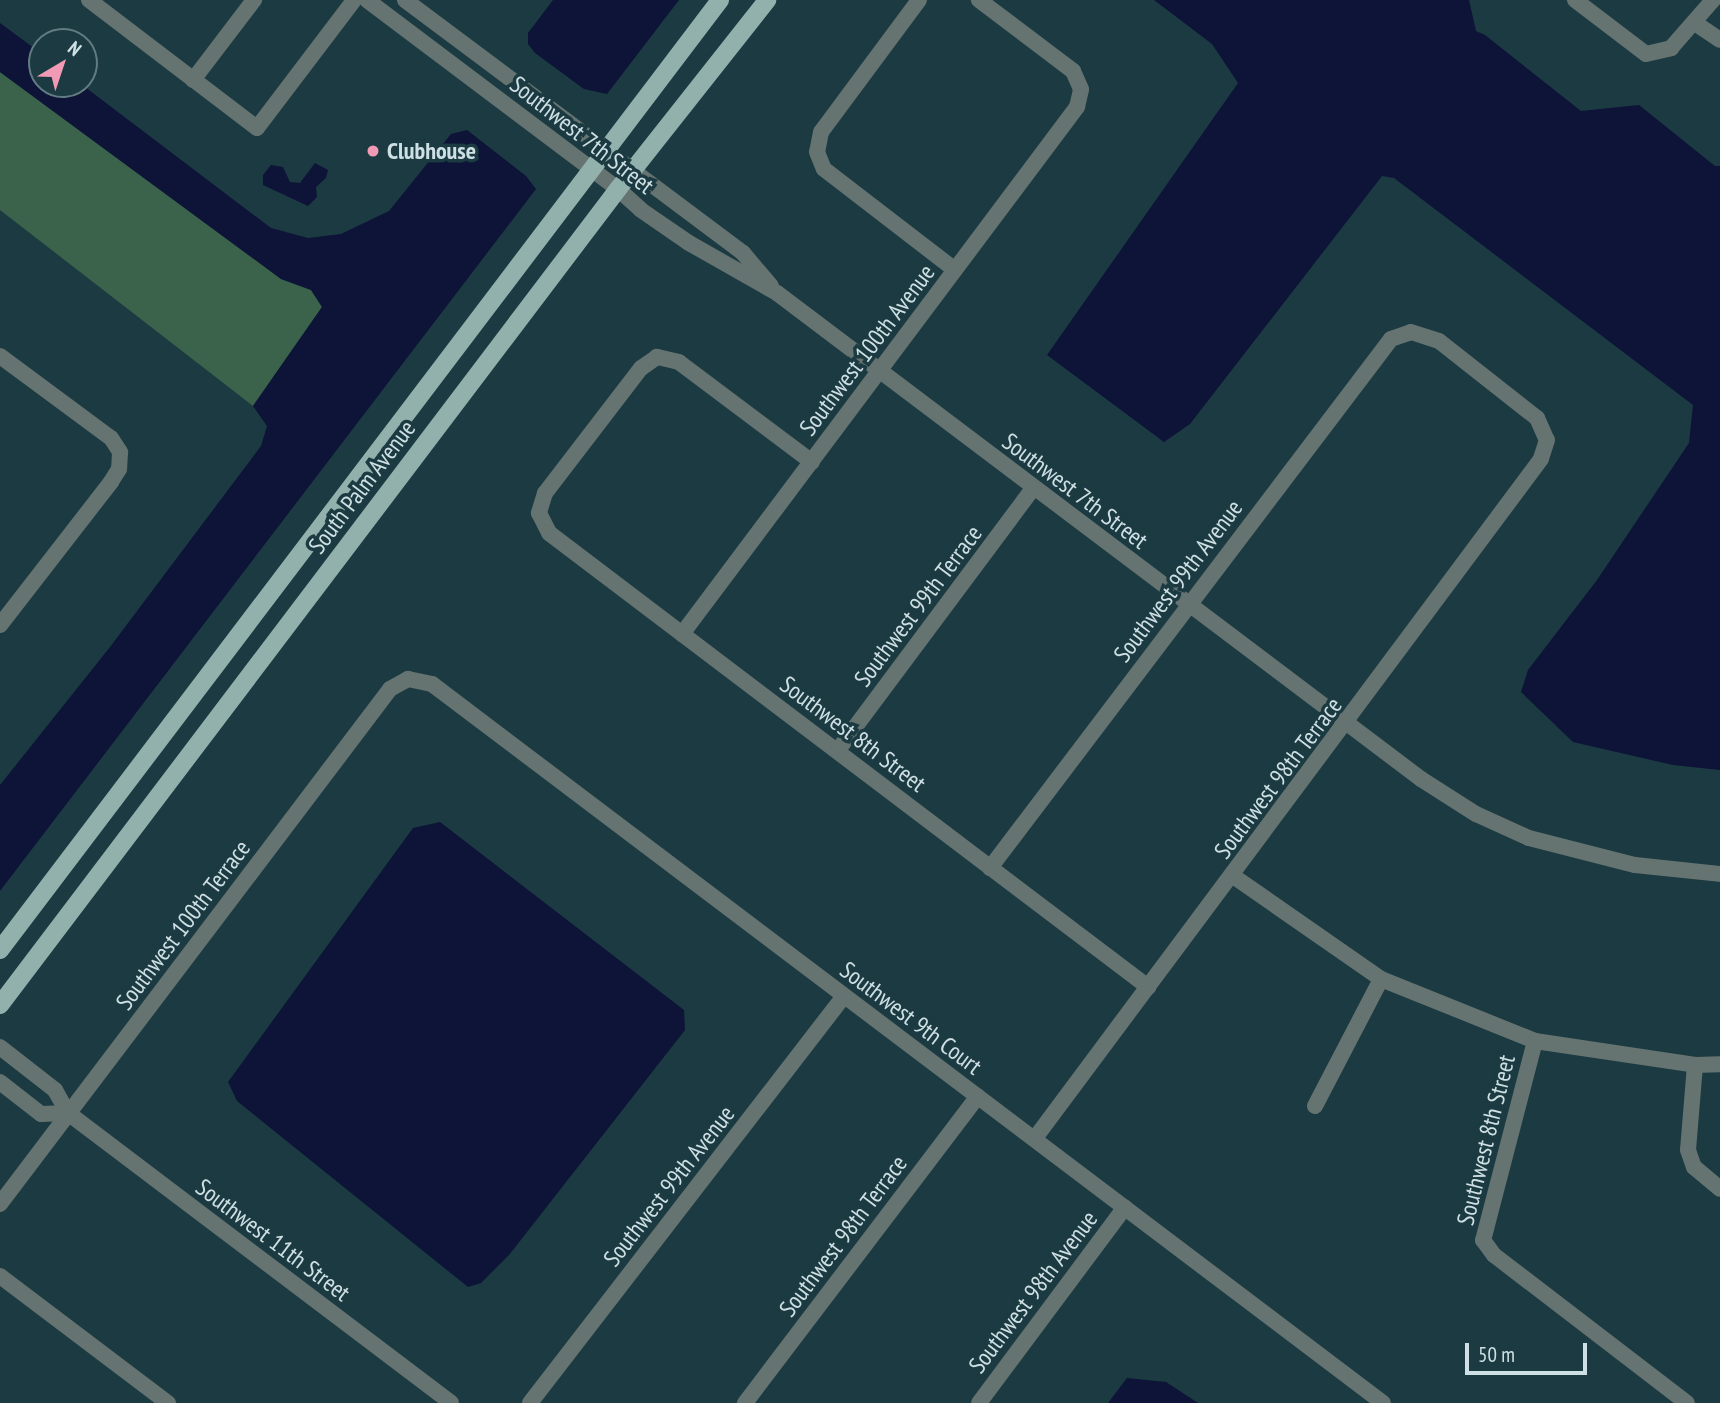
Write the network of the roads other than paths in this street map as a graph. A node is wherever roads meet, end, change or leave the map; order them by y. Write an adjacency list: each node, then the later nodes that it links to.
1 (89, 0): 12 (street)
2 (254, 0): 18 (street)
3 (354, 0): 18 (street)
4 (367, 0): 14 (street, Southwest 7th Street)
5 (720, 0): 19 (main road, South Palm Avenue)
6 (767, 0): 21 (main road, South Palm Avenue)
7 (919, 0): 23 (street)
8 (979, 0): 23 (street, Southwest 100th Avenue)
9 (1575, 0): 13 (street)
10 (1713, 0): 13 (street)
11 (409, 4): 14 (street); 16 (street, Southwest 7th Street)
12 (106, 5): 18 (street)
13 (1695, 23): 15 (street)
14 (401, 25): 17 (street, Southwest 7th Street)
15 (1720, 40)
16 (476, 54): 17 (street); 19 (street, Southwest 7th Street)
17 (463, 72): 20 (street, Southwest 7th Street)
18 (194, 80)
19 (607, 151): 20 (main road, South Palm Avenue); 21 (street, Southwest 7th Street)
20 (593, 170): 22 (street, Southwest 7th Street); 39 (main road, South Palm Avenue)
21 (633, 171): 22 (main road, South Palm Avenue); 24 (street, Southwest 7th Street)
22 (618, 189): 24 (street, Southwest 7th Street); 43 (main road, South Palm Avenue)
23 (954, 270): 26 (street, Southwest 100th Avenue)
24 (777, 293): 26 (street, Southwest 7th Street)
25 (1, 358): 31 (street)
26 (880, 370): 28 (street, Southwest 100th Avenue); 29 (street, Southwest 7th Street)
27 (1547, 440): 30 (street, Southwest 99th Avenue); 34 (street, Southwest 98th Terrace)
28 (812, 462): 32 (street, Southwest 100th Avenue); 32 (street, Southwest 8th Street)
29 (1033, 488): 30 (street, Southwest 7th Street); 35 (street, Southwest 99th Terrace)
30 (1189, 604): 34 (street, Southwest 7th Street); 36 (street, Southwest 99th Avenue)
31 (0, 625)
32 (682, 634): 35 (street, Southwest 8th Street)
33 (408, 679): 42 (street, Southwest 9th Court); 51 (street, Southwest 100th Terrace)
34 (1348, 722): 37 (street, Southwest 7th Street); 38 (street, Southwest 98th Terrace)
35 (838, 750): 36 (street, Southwest 8th Street)
36 (990, 868): 41 (street, Southwest 8th Street)
37 (1720, 874)
38 (1233, 876): 40 (street); 41 (street, Southwest 98th Terrace)
39 (0, 950)
40 (1381, 979): 44 (street); 50 (street)
41 (1147, 987): 52 (street, Southwest 98th Terrace)
42 (844, 996): 49 (street, Southwest 9th Court); 59 (street, Southwest 99th Avenue)
43 (0, 1005)
44 (1535, 1041): 47 (street); 63 (street, Southwest 8th Street)
45 (0, 1047): 51 (street, Southwest 11th Street)
46 (1720, 1064): 47 (street)
47 (1695, 1065): 53 (street)
48 (0, 1082): 51 (street)
49 (978, 1096): 52 (street, Southwest 9th Court); 60 (street, Southwest 98th Terrace)
50 (1315, 1106)
51 (68, 1113): 54 (street, Southwest 100th Terrace); 58 (street, Southwest 11th Street)
52 (1035, 1138): 55 (street, Southwest 9th Court)
53 (1720, 1189)
54 (0, 1204)
55 (1125, 1208): 61 (street, Southwest 98th Avenue); 62 (street, Southwest 9th Court)
56 (0, 1276): 57 (street)
57 (168, 1403)
58 (451, 1403)
59 (530, 1403)
60 (745, 1403)
61 (978, 1403)
62 (1383, 1403)
63 (1688, 1403)

